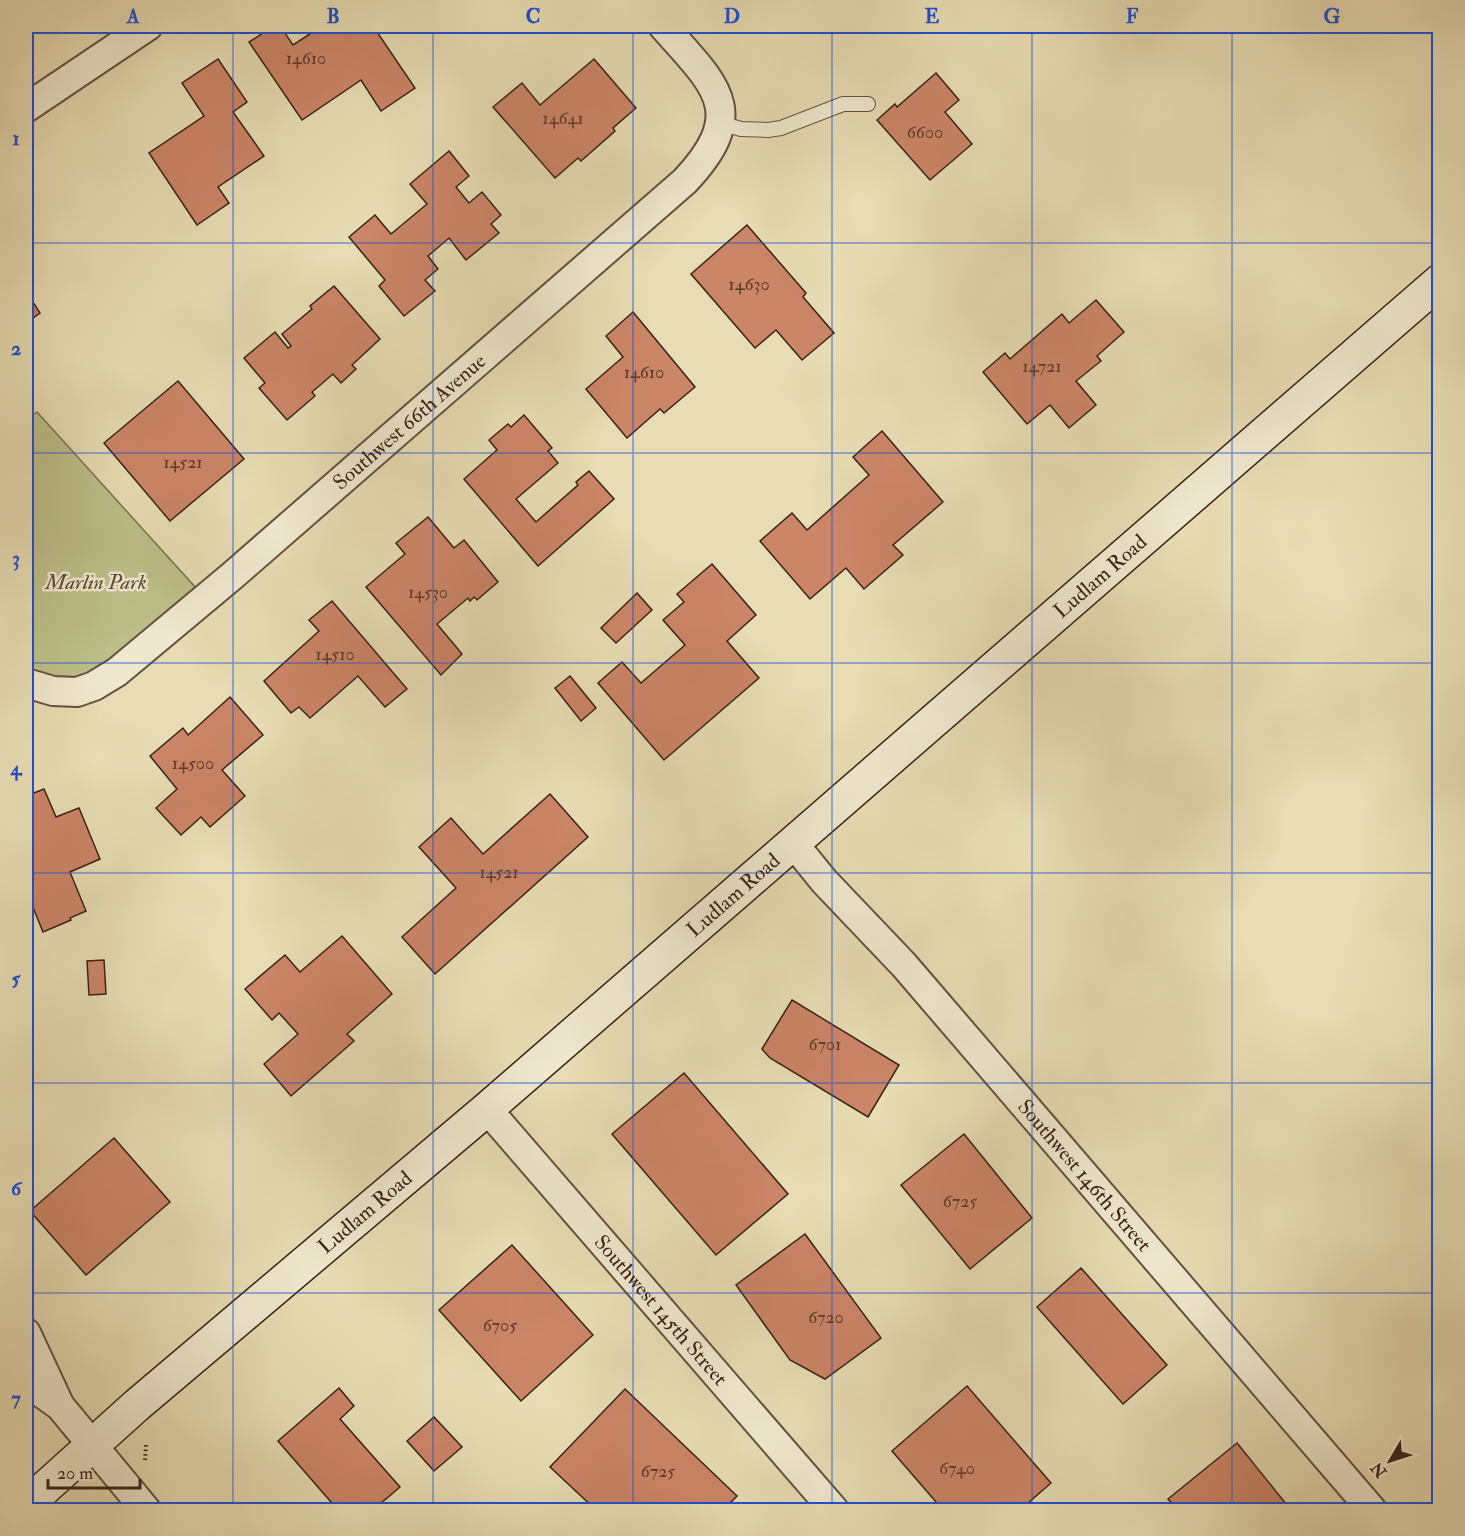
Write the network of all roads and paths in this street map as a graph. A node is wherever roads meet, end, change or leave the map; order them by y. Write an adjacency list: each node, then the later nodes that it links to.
1 (148, 26): 4 (street)
2 (663, 26): 5 (street)
3 (868, 104): 5 (lane)
4 (26, 108)
5 (720, 114): 7 (street, Southwest 66th Avenue)
6 (1440, 281): 8 (street, Ludlam Road)
7 (26, 683)
8 (794, 844): 9 (street, Ludlam Road); 18 (street, Southwest 146th Street)
9 (487, 1109): 12 (street, Ludlam Road); 17 (street, Southwest 145th Street)
10 (26, 1333): 11 (street)
11 (33, 1376): 12 (street)
12 (92, 1445): 15 (street, Ludlam Road); 16 (street)
13 (146, 1445): 14 (path)
14 (144, 1467)
15 (26, 1505)
16 (146, 1510)
17 (834, 1510)
18 (1372, 1510)

